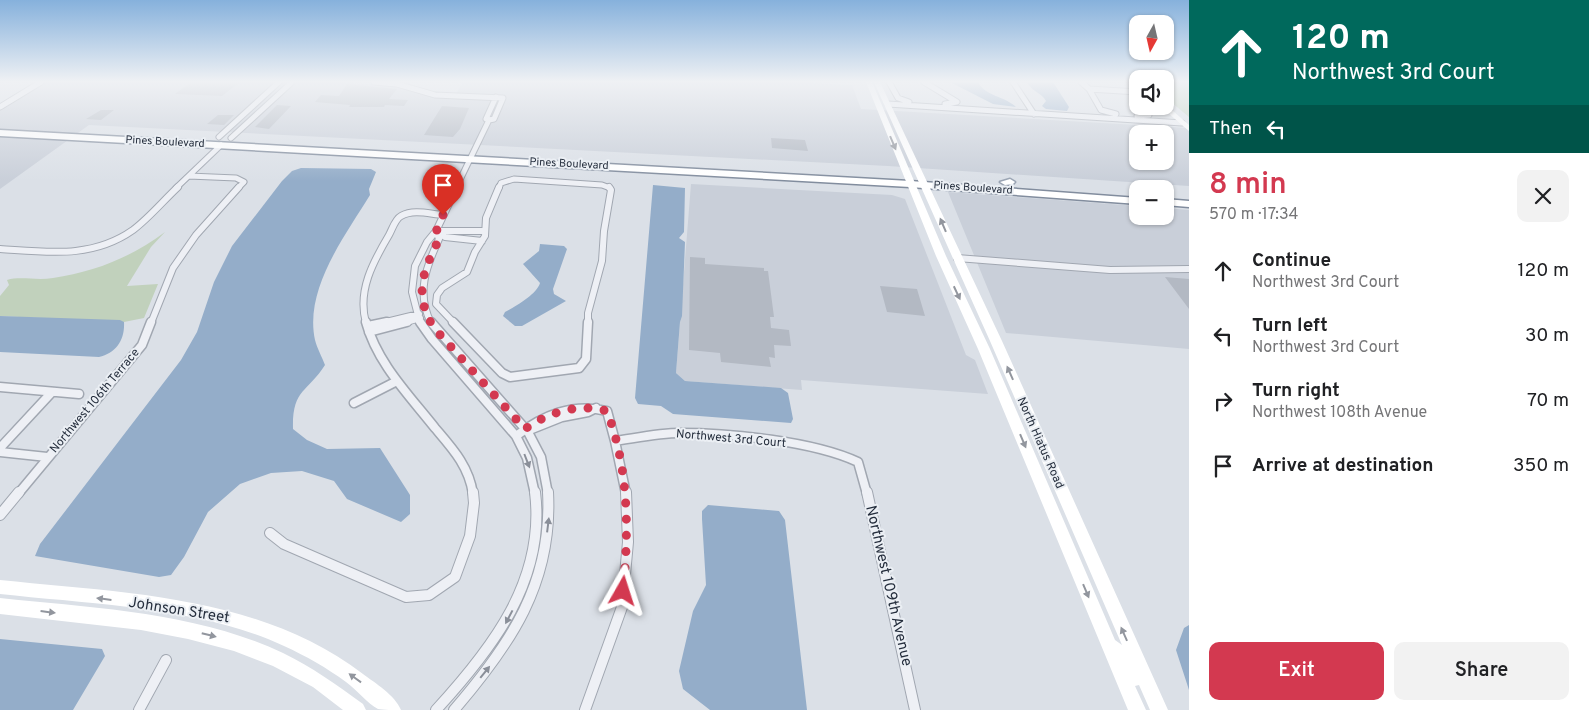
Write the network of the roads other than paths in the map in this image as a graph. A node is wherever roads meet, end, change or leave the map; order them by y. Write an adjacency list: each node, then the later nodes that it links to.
1 (245, 115): 20 (street)
2 (256, 115): 18 (street)
3 (488, 115): 12 (street)
4 (496, 115): 12 (street)
5 (882, 115): 24 (main road, North Hiatus Road, one-way to 24)
6 (888, 115): 14 (main road)
7 (893, 115): 14 (main road, North Hiatus Road)
8 (1056, 115): 13 (street)
9 (1133, 115): 10 (street)
10 (1147, 115)
11 (1173, 115): 13 (main road)
12 (489, 120): 22 (street)
13 (1182, 123): 16 (main road)
14 (898, 125): 25 (main road, North Hiatus Road)
15 (0, 126): 20 (highway, Pines Boulevard)
16 (1189, 129)
17 (0, 133): 21 (highway, Pines Boulevard)
18 (231, 138): 19 (highway, Pines Boulevard); 20 (highway, Pines Boulevard); 21 (highway)
19 (245, 138): 20 (highway); 22 (highway, Pines Boulevard)
20 (220, 141): 21 (highway, Pines Boulevard); 22 (highway, Pines Boulevard); 23 (street)
21 (198, 144)
22 (473, 155): 24 (highway, Pines Boulevard); 32 (street)
23 (189, 176): 36 (street); 52 (street, Northwest 106th Terrace)
24 (908, 179): 25 (highway, Pines Boulevard); 58 (main road, North Hiatus Road, one-way to 58)
25 (923, 180): 26 (highway, Pines Boulevard); 29 (highway, Pines Boulevard); 37 (main road, North Hiatus Road, one-way to 25)
26 (1129, 190)
27 (1174, 193): 28 (highway)
28 (1189, 194)
29 (1129, 199)
30 (1174, 203): 31 (highway)
31 (1189, 204)
32 (443, 215): 34 (street); 41 (street)
33 (485, 231): 34 (street); 35 (street); 35 (street)
34 (436, 232): 35 (street); 39 (street); 40 (street)
35 (482, 241)
36 (0, 249)
37 (957, 258): 38 (street); 69 (main road, North Hiatus Road, one-way to 37)
38 (1189, 269)
39 (426, 314): 40 (street); 47 (street)
40 (416, 317): 41 (street); 48 (street)
41 (368, 329): 42 (street)
42 (397, 381): 46 (street); 55 (street)
43 (0, 387): 44 (street)
44 (52, 392): 45 (street); 50 (street)
45 (79, 394)
46 (354, 403)
47 (526, 430): 48 (street); 49 (street); 65 (street, one-way to 47)
48 (516, 436): 64 (street, one-way to 64)
49 (615, 441): 53 (street, Northwest 3rd Court); 60 (street)
50 (0, 448)
51 (0, 452): 52 (street)
52 (48, 457): 54 (street, Northwest 106th Terrace)
53 (858, 462): 66 (street, Northwest 109th Avenue)
54 (0, 515)
55 (270, 533)
56 (0, 587): 63 (main road, Johnson Street, one-way to 56)
57 (0, 606): 62 (main road, Johnson Street, one-way to 62)
58 (1108, 643): 67 (main road, North Hiatus Road); 68 (main road)
59 (166, 660): 61 (street)
60 (585, 709)
61 (138, 710)
62 (357, 710)
63 (392, 710)
64 (436, 710)
65 (454, 710)
66 (916, 710)
67 (1137, 710)
68 (1151, 710)
69 (1158, 710)

